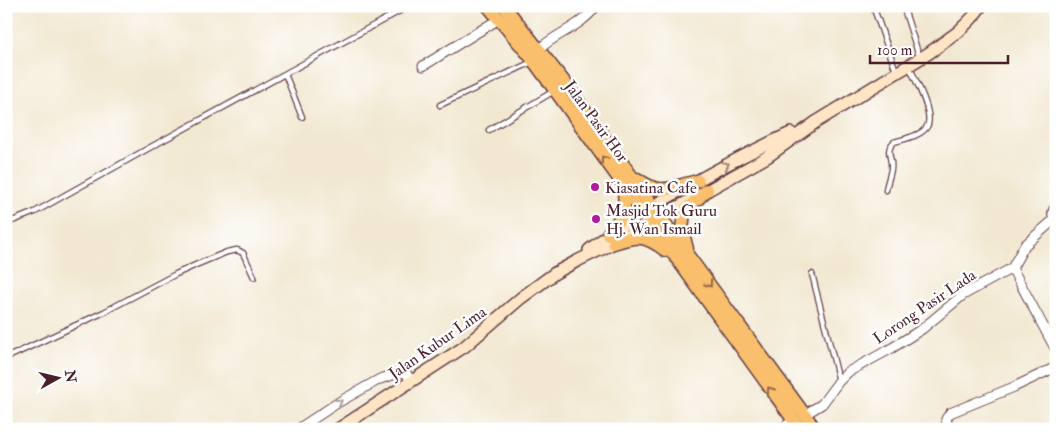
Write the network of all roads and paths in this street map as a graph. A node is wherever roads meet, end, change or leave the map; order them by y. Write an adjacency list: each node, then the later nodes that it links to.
1 (409, 6): 15 (lane)
2 (488, 6): 8 (main road, Jalan Pasir Hor)
3 (504, 6): 9 (main road, Jalan Pasir Hor)
4 (596, 6): 9 (street)
5 (873, 6): 14 (lane)
6 (981, 6): 10 (main road, Jalan Kubur Lima)
7 (905, 12): 10 (lane)
8 (499, 19): 11 (main road, Jalan Pasir Hor); 13 (street)
9 (539, 49): 20 (main road, Jalan Pasir Hor)
10 (920, 59): 12 (main road, Jalan Kubur Lima)
11 (534, 61): 16 (main road, Jalan Pasir Hor); 17 (lane)
12 (909, 65): 14 (main road, Jalan Kubur Lima); 23 (lane)
13 (423, 66)
14 (897, 73): 22 (main road, Jalan Kubur Lima)
15 (285, 74): 18 (lane); 27 (lane)
16 (555, 90): 19 (lane); 21 (main road, Jalan Pasir Hor, one-way to 16)
17 (440, 105)
18 (302, 117)
19 (489, 130)
20 (631, 174): 22 (main road); 25 (main road, Jalan Pasir Hor)
21 (623, 185): 25 (main road, Jalan Pasir Hor); 28 (main road)
22 (702, 185): 25 (main road, Jalan Kubur Lima); 30 (main road)
23 (886, 190)
24 (1056, 203): 26 (lane)
25 (651, 214): 28 (main road, Jalan Kubur Lima); 29 (main road, Jalan Pasir Hor); 30 (main road, Jalan Pasir Hor)
26 (1054, 220): 31 (street)
27 (6, 222)
28 (611, 239): 29 (main road); 37 (main road, Jalan Kubur Lima)
29 (673, 256): 39 (main road, Jalan Pasir Hor, one-way to 29)
30 (689, 257): 39 (main road, Jalan Pasir Hor, one-way to 39)
31 (1012, 268): 34 (street); 38 (street, Lorong Pasir Lada)
32 (812, 274): 38 (lane)
33 (254, 277): 35 (lane)
34 (1056, 350)
35 (6, 358)
36 (1056, 367): 46 (street)
37 (411, 381): 40 (street, one-way to 37); 41 (main road, Jalan Kubur Lima)
38 (839, 381): 39 (street, Lorong Pasir Lada)
39 (799, 422): 44 (street, Lorong Pasir Lada); 45 (main road, Jalan Pasir Hor)
40 (298, 429)
41 (338, 429)
42 (614, 429): 43 (lane)
43 (623, 429)
44 (781, 429)
45 (816, 429)
46 (949, 429)

